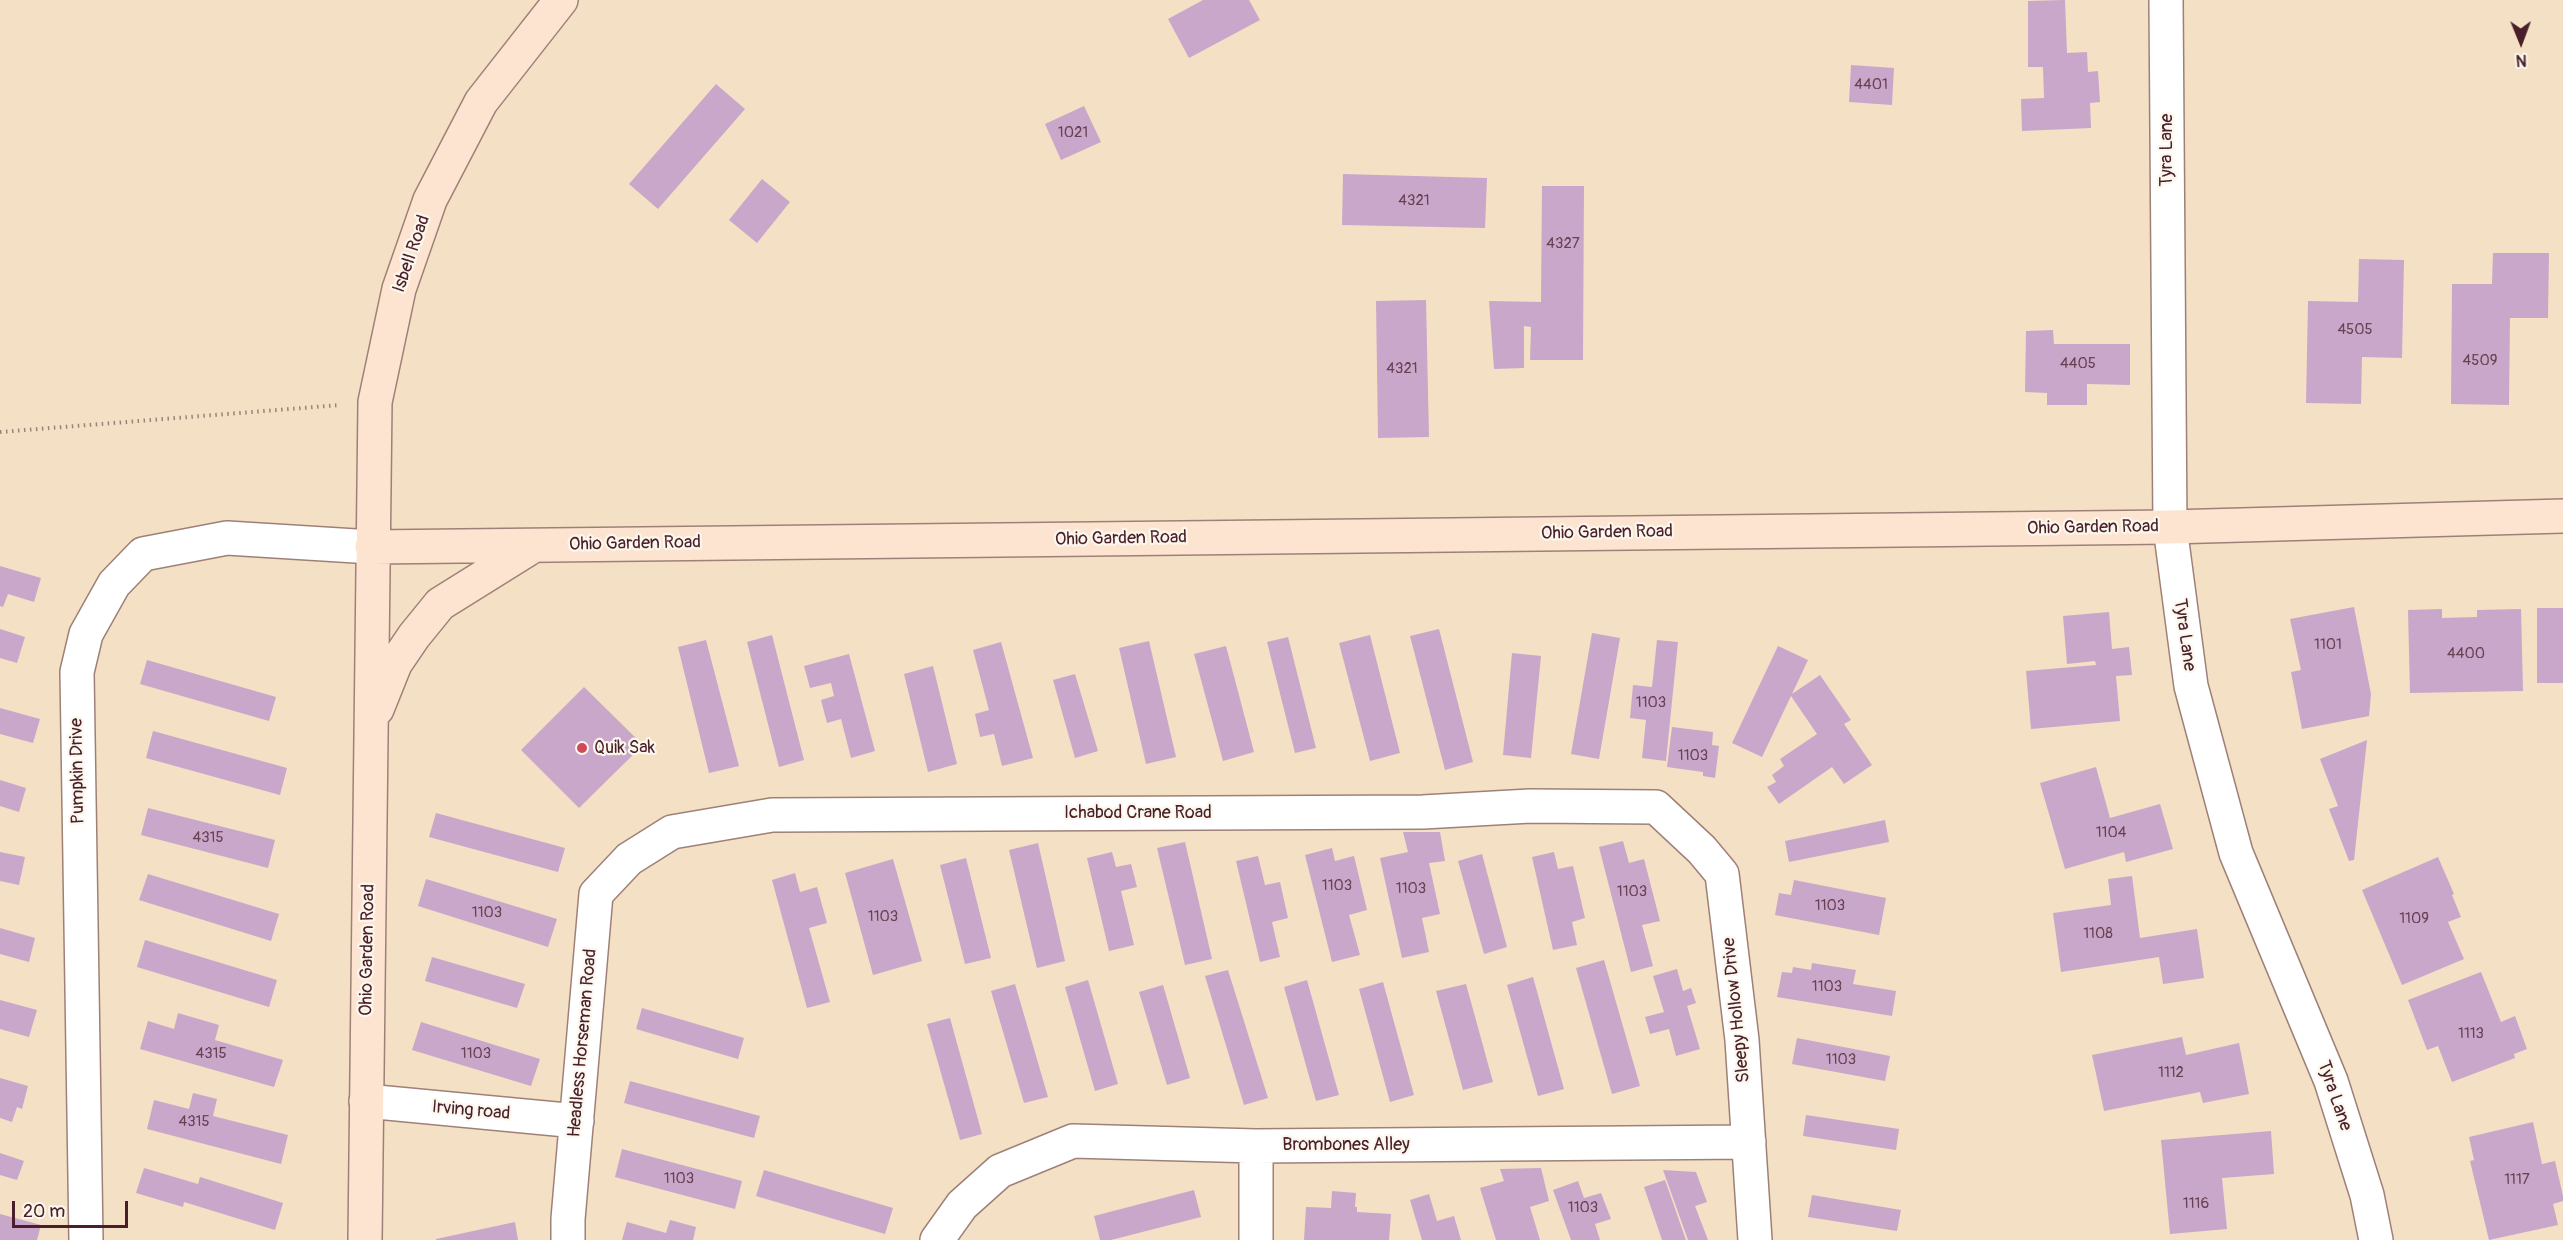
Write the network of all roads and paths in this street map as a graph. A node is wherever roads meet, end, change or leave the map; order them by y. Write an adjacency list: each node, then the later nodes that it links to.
1 (561, 0): 3 (street, Isbell Road)
2 (2166, 0): 6 (street, Tyra Lane)
3 (375, 402): 4 (path); 8 (street, Isbell Road)
4 (0, 432)
5 (2563, 516): 6 (street, Ohio Garden Road)
6 (2170, 527): 7 (street, Ohio Garden Road); 22 (street, Tyra Lane)
7 (534, 545): 8 (street, Ohio Garden Road); 9 (street)
8 (372, 547): 9 (street, Ohio Garden Road); 16 (street, Pumpkin Drive)
9 (370, 725): 12 (street, Ohio Garden Road)
10 (1656, 807): 11 (street, Ichabod Crane Road); 14 (street, Sleepy Hollow Drive)
11 (629, 859): 13 (street, Headless Horseman Road)
12 (366, 1101): 13 (street, Irving road); 17 (street, Ohio Garden Road)
13 (577, 1122): 18 (street, Headless Horseman Road)
14 (1749, 1142): 15 (street, Brombones Alley); 21 (street, Sleepy Hollow Drive)
15 (1256, 1146): 19 (street, Brombones Alley); 20 (street)
16 (86, 1240)
17 (365, 1240)
18 (568, 1240)
19 (937, 1240)
20 (1256, 1240)
21 (1755, 1240)
22 (2376, 1240)

